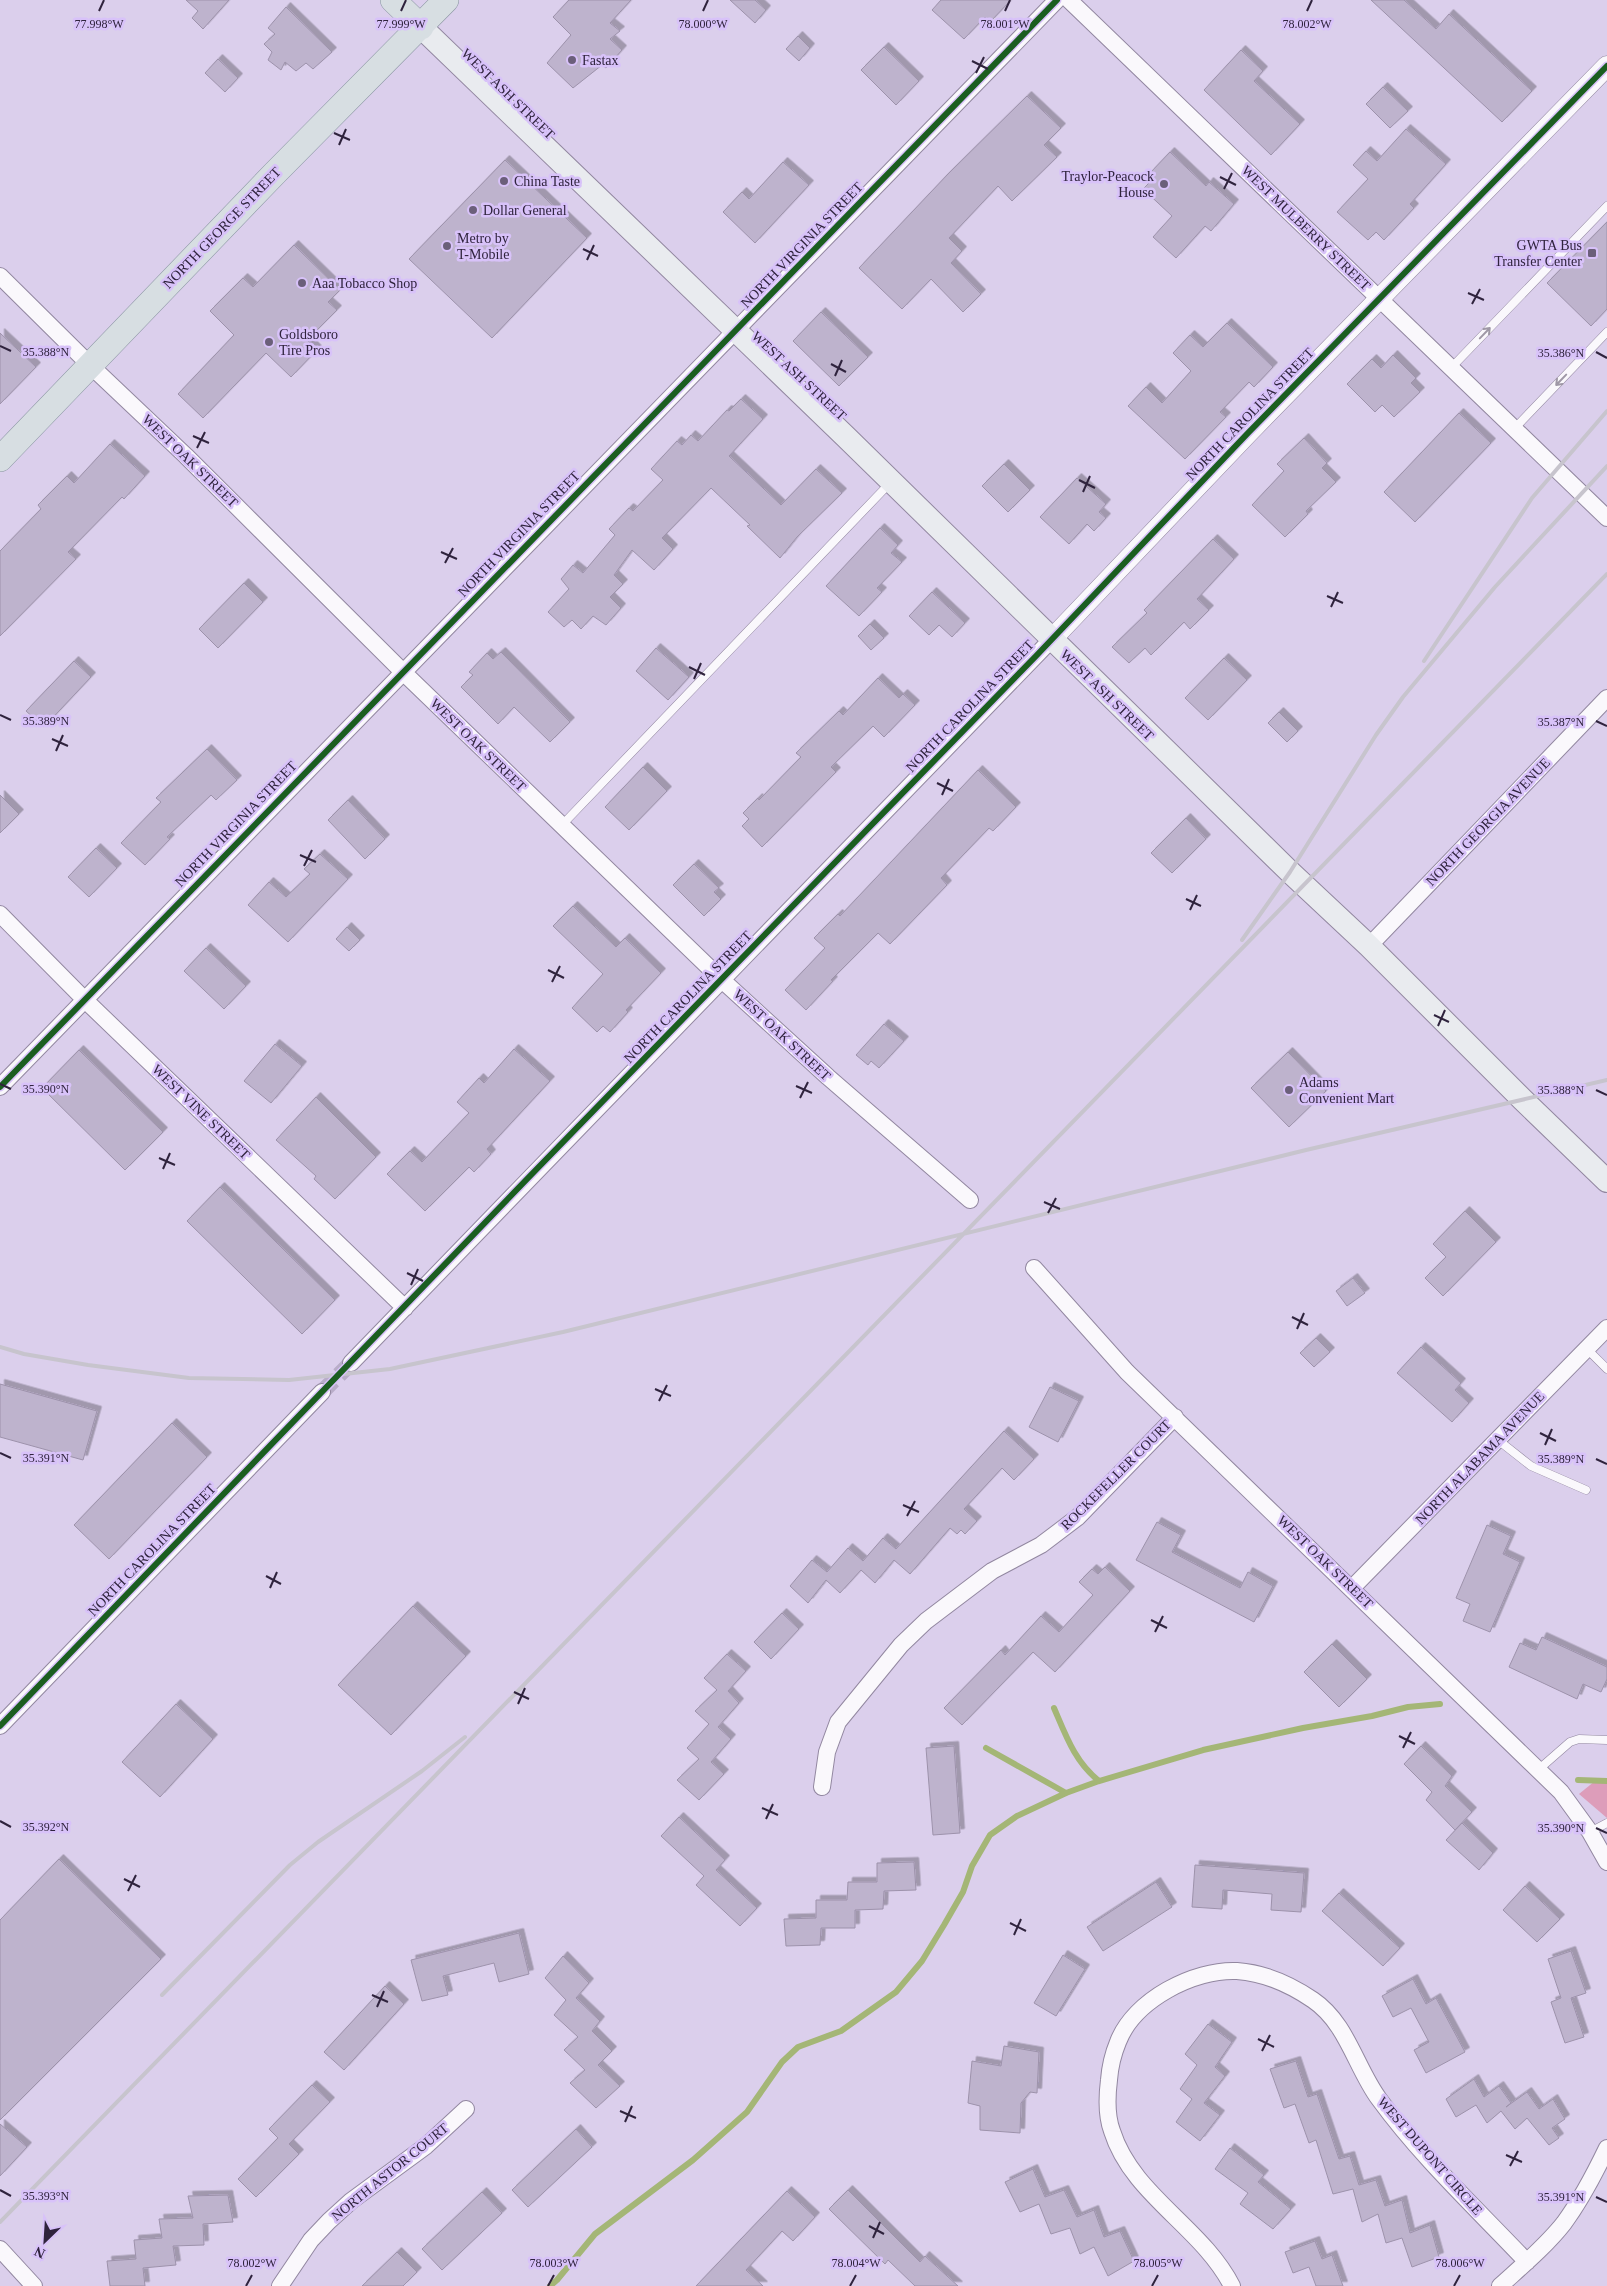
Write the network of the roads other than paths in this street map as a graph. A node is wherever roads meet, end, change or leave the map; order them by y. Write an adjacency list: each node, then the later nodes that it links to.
1 (393, 0): 5 (main road, WEST ASH STREET)
2 (446, 0): 5 (main road, NORTH GEORGE STREET)
3 (1057, 0): 10 (street, NORTH VIRGINIA STREET)
4 (1068, 0): 9 (street, WEST MULBERRY STREET)
5 (420, 27): 10 (main road, WEST ASH STREET); 12 (main road, NORTH GEORGE STREET)
6 (1607, 66): 9 (street, NORTH CAROLINA STREET)
7 (1607, 206): 13 (lane, one-way to 7)
8 (0, 276): 12 (street, WEST OAK STREET)
9 (1380, 300): 13 (street, WEST MULBERRY STREET); 18 (street, NORTH CAROLINA STREET)
10 (734, 332): 16 (main road, WEST ASH STREET); 19 (street, NORTH VIRGINIA STREET)
11 (1607, 332): 14 (lane, one-way to 14)
12 (91, 366): 15 (main road, NORTH GEORGE STREET); 19 (street, WEST OAK STREET)
13 (1452, 368): 14 (street, WEST MULBERRY STREET)
14 (1514, 429): 17 (street, WEST MULBERRY STREET)
15 (0, 459)
16 (891, 482): 18 (main road, WEST ASH STREET); 21 (lane)
17 (1607, 518)
18 (1051, 640): 23 (main road, WEST ASH STREET); 24 (street, NORTH CAROLINA STREET)
19 (402, 672): 21 (street, WEST OAK STREET); 25 (street, NORTH VIRGINIA STREET)
20 (1607, 698): 23 (street, NORTH GEORGIA AVENUE)
21 (562, 825): 24 (street, WEST OAK STREET)
22 (0, 914): 25 (street, WEST VINE STREET)
23 (1369, 946): 27 (main road, WEST ASH STREET)
24 (722, 980): 28 (street, WEST OAK STREET); 30 (street, NORTH CAROLINA STREET)
25 (85, 1000): 26 (street, NORTH VIRGINIA STREET); 30 (street, WEST VINE STREET)
26 (0, 1087)
27 (1607, 1180)
28 (970, 1200)
29 (1034, 1268): 36 (street, WEST OAK STREET)
30 (405, 1308): 33 (street, NORTH CAROLINA STREET)
31 (1607, 1328): 32 (street, NORTH ALABAMA AVENUE)
32 (1587, 1349): 34 (lane); 37 (street, NORTH ALABAMA AVENUE)
33 (351, 1363)
34 (1607, 1369)
35 (322, 1392): 40 (street, NORTH CAROLINA STREET)
36 (1175, 1417): 39 (street, WEST OAK STREET); 43 (street, ROCKEFELLER COURT)
37 (1498, 1440): 38 (lane); 39 (street, NORTH ALABAMA AVENUE)
38 (1586, 1490)
39 (1352, 1588): 42 (street, WEST OAK STREET)
40 (0, 1726)
41 (1607, 1740): 42 (lane)
42 (1538, 1770): 45 (street, WEST OAK STREET)
43 (822, 1787)
44 (1607, 1822): 45 (lane)
45 (1590, 1832): 46 (street, WEST OAK STREET)
46 (1607, 1862)
47 (466, 2109): 52 (street, NORTH ASTOR COURT)
48 (1607, 2148): 50 (street)
49 (0, 2249): 51 (street)
50 (1527, 2262): 53 (street, WEST DUPONT CIRCLE); 54 (street)
51 (34, 2286)
52 (280, 2286)
53 (1232, 2286)
54 (1500, 2286)

